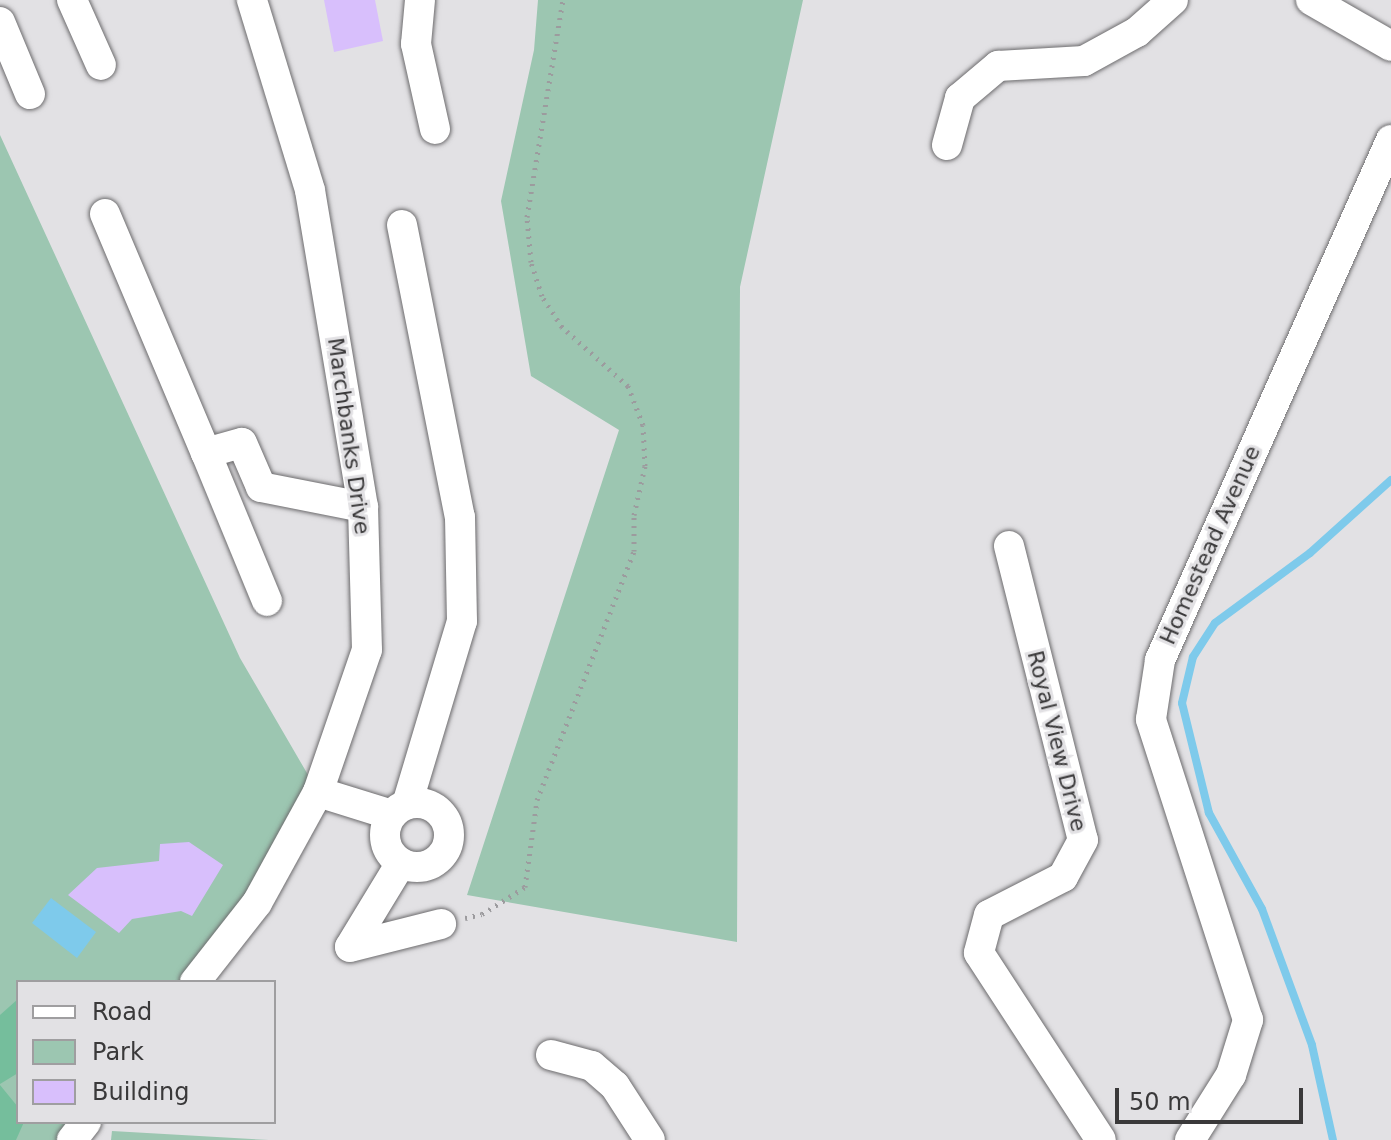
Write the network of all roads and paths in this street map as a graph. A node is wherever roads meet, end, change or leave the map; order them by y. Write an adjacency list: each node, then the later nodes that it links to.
1 (72, 0): 9 (street)
2 (252, 0): 17 (street, Marchbanks Drive)
3 (420, 0): 11 (street)
4 (563, 0): 23 (path)
5 (1173, 0): 13 (street)
6 (1311, 0): 8 (street)
7 (0, 22): 10 (street)
8 (1391, 46)
9 (101, 65)
10 (30, 94)
11 (435, 129)
12 (1391, 140): 30 (street, Homestead Avenue)
13 (947, 145)
14 (105, 214): 16 (street)
15 (402, 225): 21 (street)
16 (206, 453): 17 (street); 19 (street)
17 (363, 507): 20 (street, Marchbanks Drive)
18 (1009, 546): 29 (street, Royal View Drive)
19 (267, 601)
20 (318, 792): 21 (street); 24 (street, Marchbanks Drive)
21 (400, 810): 22 (street); 22 (street)
22 (401, 863): 23 (street)
23 (441, 924)
24 (197, 980)
25 (551, 1055): 28 (street)
26 (84, 1124): 27 (street)
27 (72, 1140)
28 (650, 1140)
29 (1101, 1140)
30 (1190, 1140)

